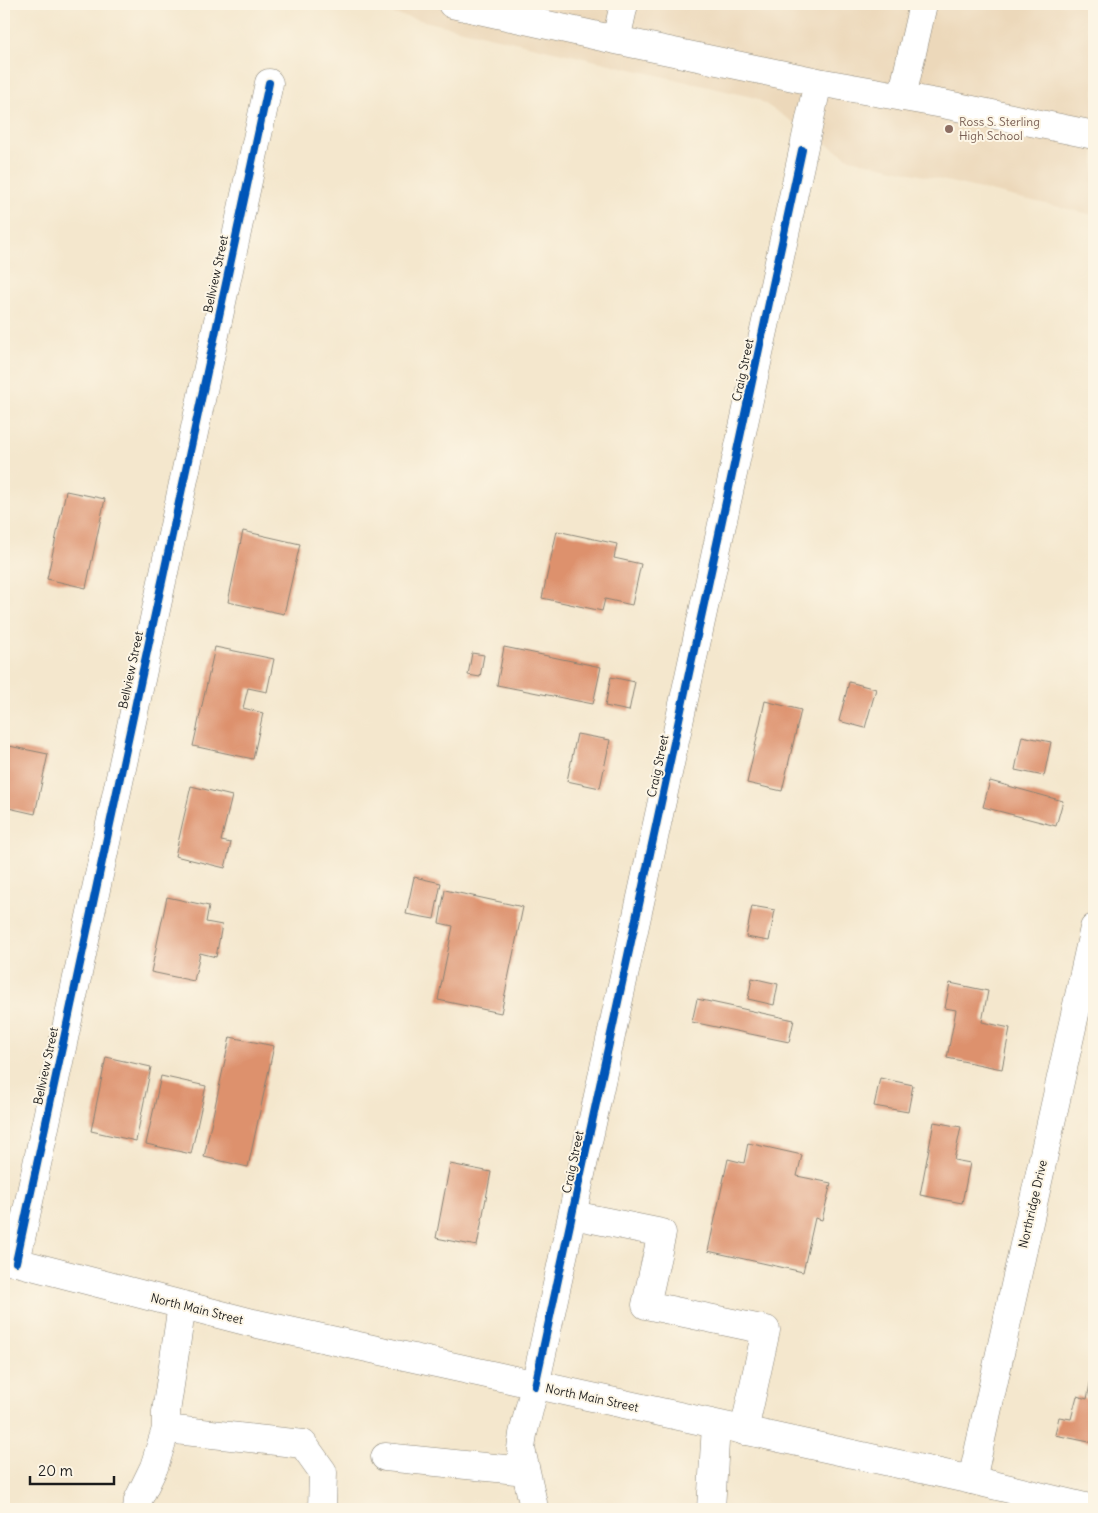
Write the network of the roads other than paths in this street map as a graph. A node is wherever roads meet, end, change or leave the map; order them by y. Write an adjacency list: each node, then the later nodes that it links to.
1 (459, 4): 4 (street)
2 (624, 4): 5 (street)
3 (923, 4): 8 (street)
4 (543, 14): 5 (street)
5 (616, 40): 6 (street)
6 (818, 82): 8 (street); 11 (street, Craig Street)
7 (269, 83): 12 (street, Bellview Street)
8 (902, 97): 9 (street)
9 (1094, 135)
10 (1094, 928): 20 (street, Northridge Drive)
11 (573, 1215): 14 (street, Craig Street); 17 (street)
12 (10, 1262): 13 (street, North Main Street)
13 (182, 1305): 14 (street, North Main Street); 16 (street)
14 (536, 1386): 15 (street, North Main Street); 19 (street, Craig Street)
15 (716, 1425): 17 (street, North Main Street); 24 (street)
16 (166, 1429): 21 (street); 22 (street)
17 (744, 1431): 20 (street, North Main Street)
18 (385, 1457): 19 (street)
19 (526, 1471): 23 (street, Craig Street)
20 (972, 1480): 25 (street, North Main Street)
21 (137, 1509)
22 (322, 1509)
23 (533, 1509)
24 (711, 1509)
25 (1094, 1509)

